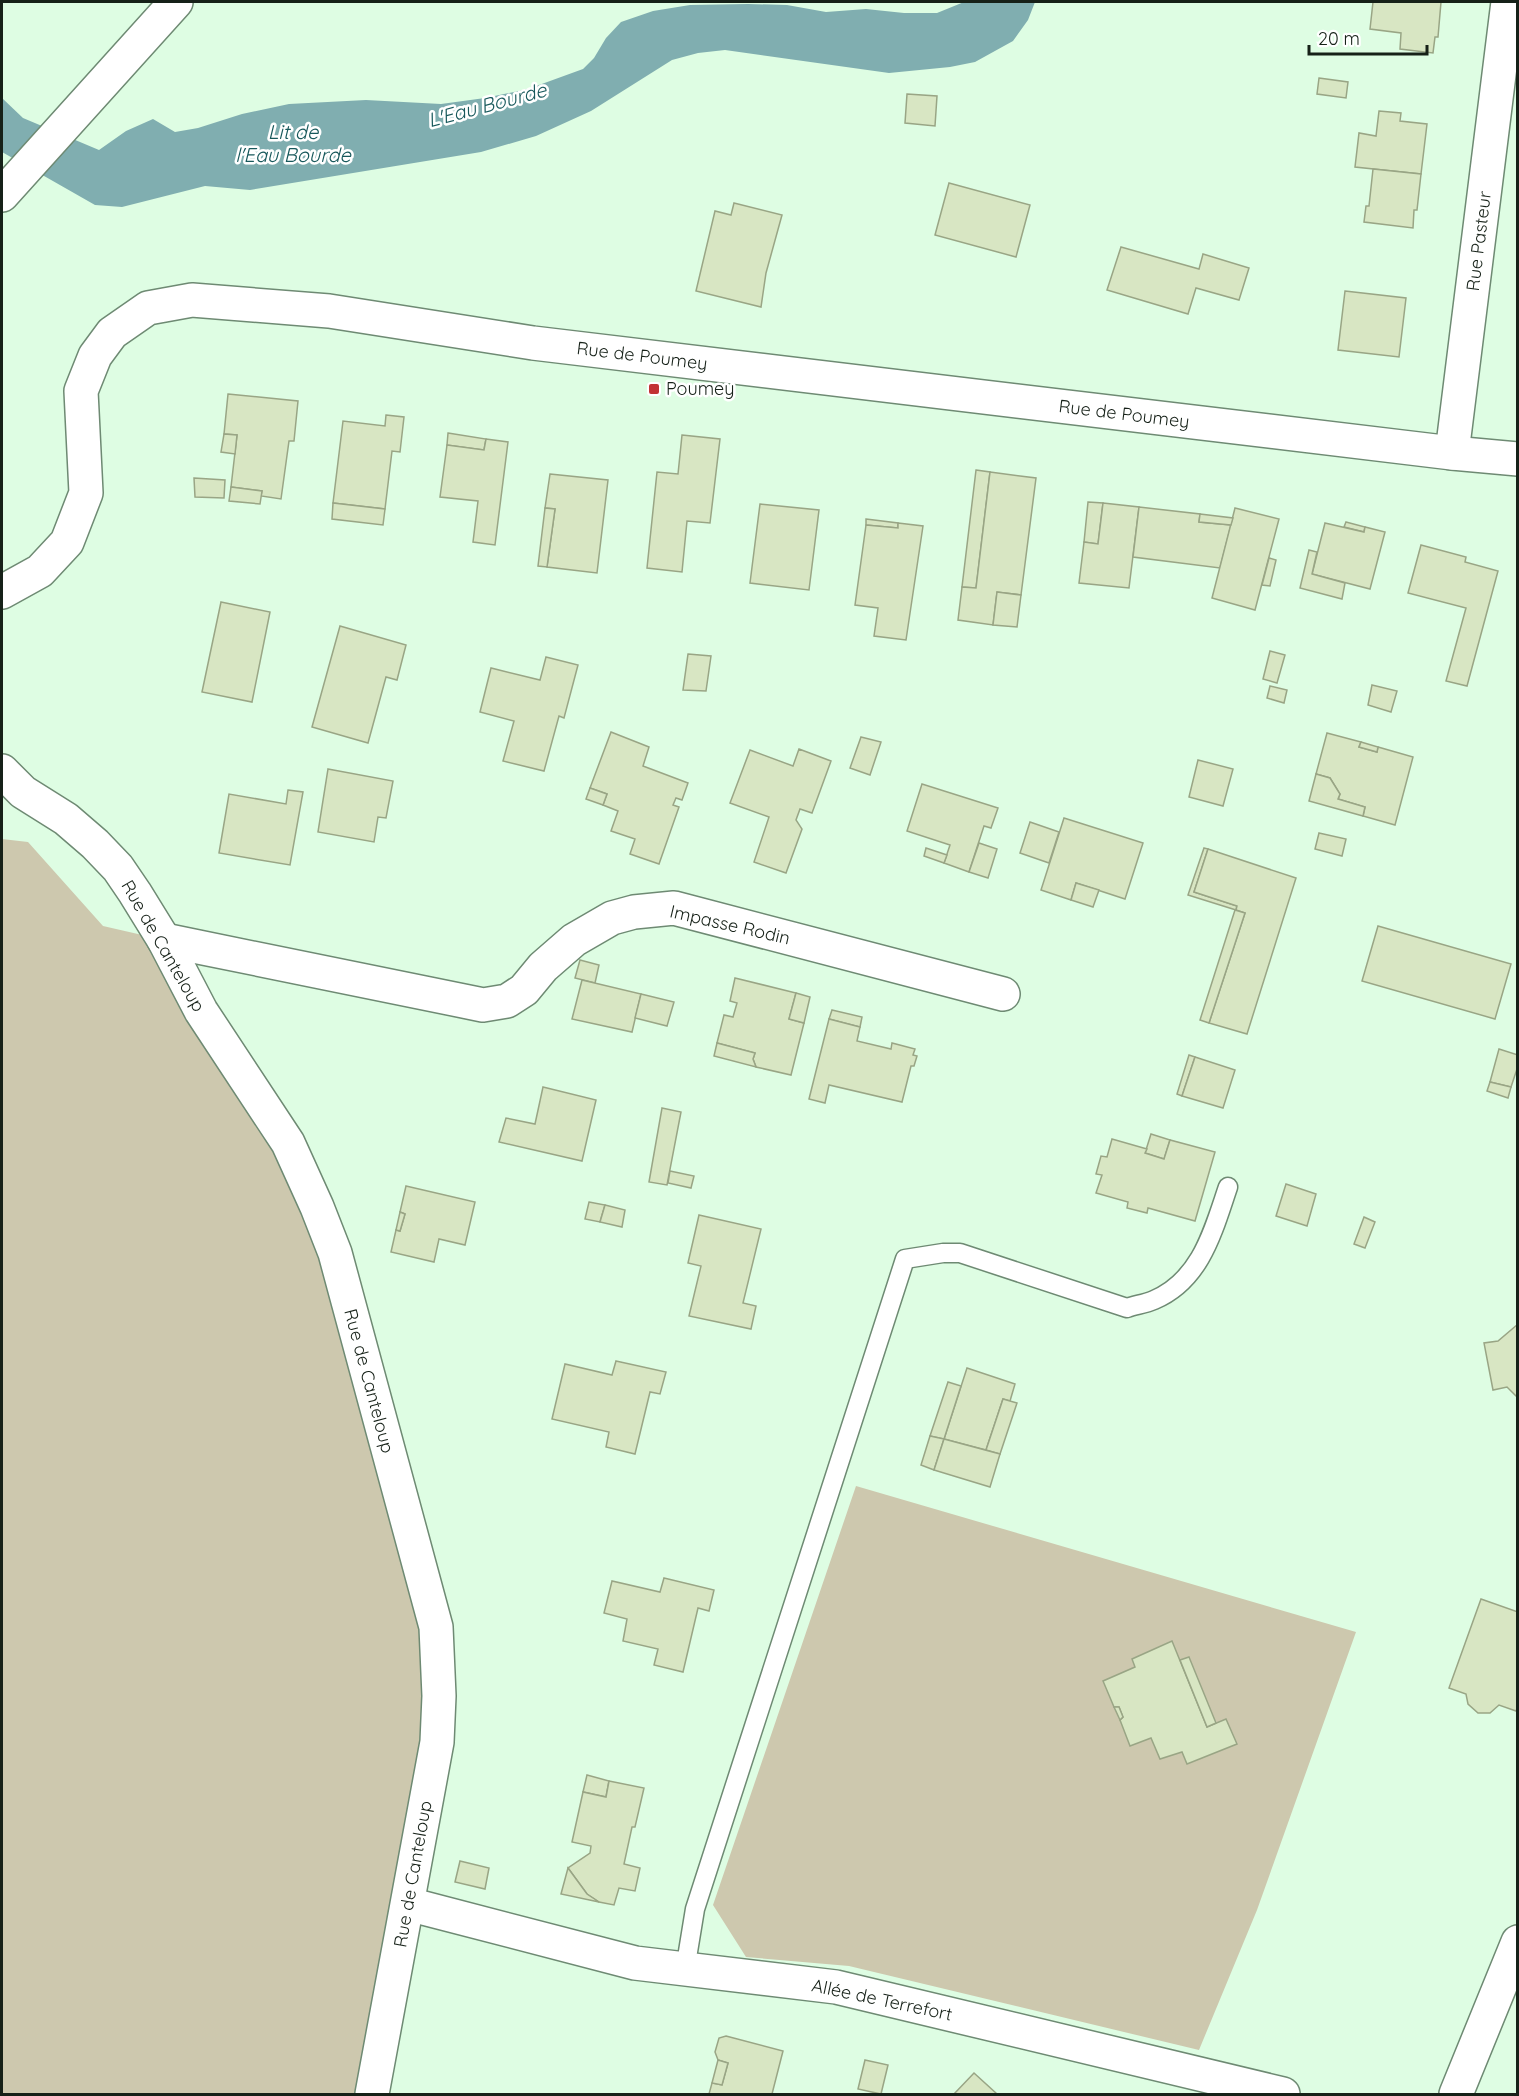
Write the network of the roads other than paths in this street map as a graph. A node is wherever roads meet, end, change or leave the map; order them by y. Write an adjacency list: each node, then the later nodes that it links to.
1 (170, 4): 3 (street)
2 (1510, 20): 4 (street, Rue Pasteur)
3 (5, 191)
4 (1452, 453): 5 (street, Rue de Poumey); 6 (street, Rue de Poumey)
5 (1518, 459)
6 (2, 592)
7 (2, 771): 8 (street, Rue de Canteloup)
8 (164, 940): 9 (street, Impasse Rodin); 11 (street, Rue de Canteloup)
9 (1003, 994)
10 (1228, 1187): 13 (lane)
11 (408, 1904): 13 (street, Allée de Terrefort); 14 (street, Rue de Canteloup)
12 (1518, 1942): 16 (street)
13 (685, 1970): 15 (street, Allée de Terrefort)
14 (372, 2094)
15 (1283, 2094)
16 (1456, 2094)

